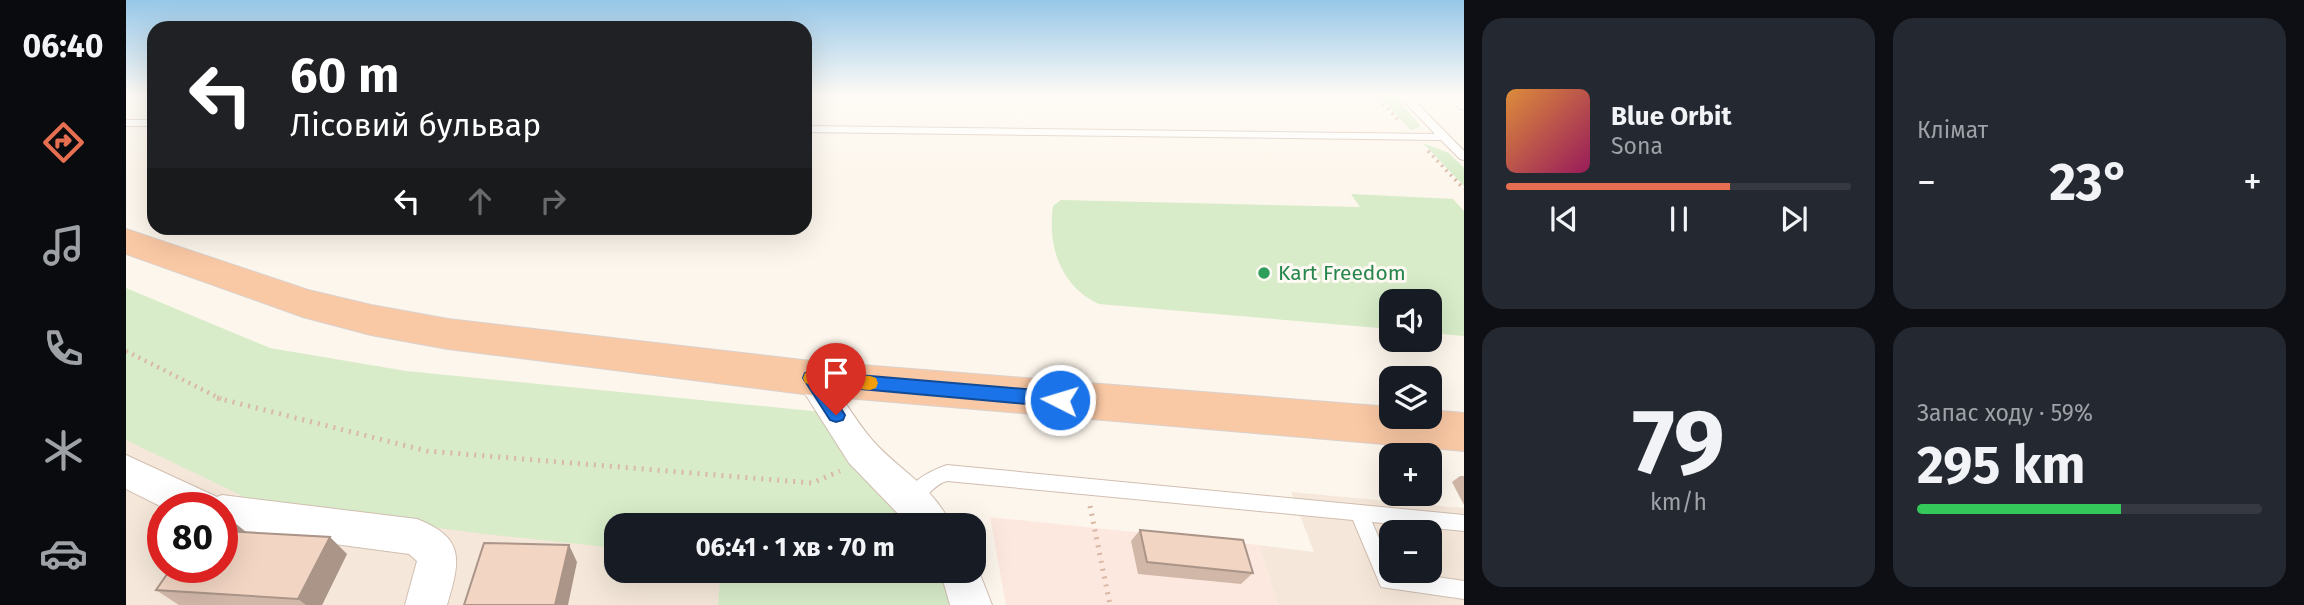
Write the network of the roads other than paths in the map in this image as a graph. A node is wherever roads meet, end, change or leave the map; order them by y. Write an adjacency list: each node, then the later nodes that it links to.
1 (1430, 122): 5 (lane)
2 (126, 123): 3 (lane)
3 (147, 123)
4 (812, 129): 5 (lane)
5 (1444, 137): 6 (lane)
6 (1464, 157)
7 (126, 241): 8 (highway)
8 (811, 378): 9 (highway); 12 (street)
9 (1464, 432)
10 (126, 471): 11 (street)
11 (170, 492)
12 (921, 512): 13 (lane)
13 (1359, 513): 15 (lane); 17 (lane)
14 (238, 514): 18 (street)
15 (1464, 523)
16 (964, 583): 19 (street)
17 (1464, 590)
18 (426, 605)
19 (971, 605)

